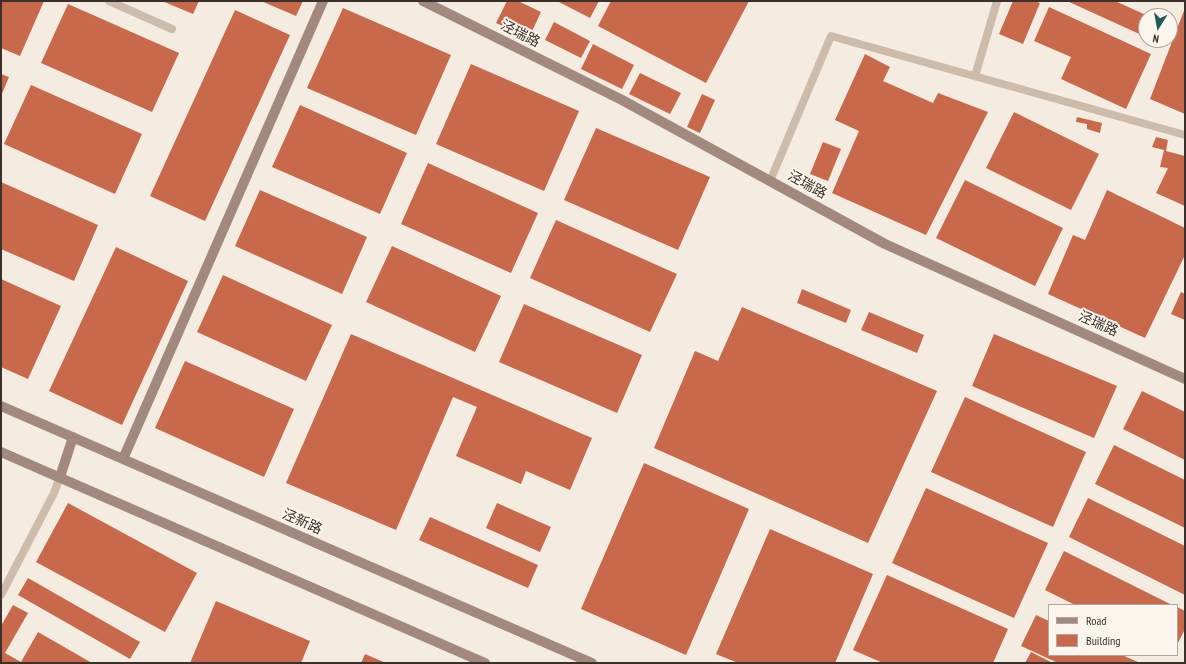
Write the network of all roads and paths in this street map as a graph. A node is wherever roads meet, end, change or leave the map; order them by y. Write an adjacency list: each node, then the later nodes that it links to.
1 (109, 1): 5 (street)
2 (323, 1): 13 (street)
3 (423, 1): 8 (street, 泾瑞路)
4 (997, 1): 6 (street)
5 (172, 29)
6 (975, 76): 7 (street); 8 (street)
7 (1185, 135)
8 (770, 181): 9 (street, 泾瑞路)
9 (1185, 379)
10 (1, 406): 11 (street, 泾新路)
11 (73, 437): 13 (street, 泾新路); 14 (street)
12 (1, 452): 14 (street)
13 (123, 459): 17 (street, 泾新路)
14 (60, 477): 15 (street); 16 (street)
15 (1, 595)
16 (485, 663)
17 (592, 663)

